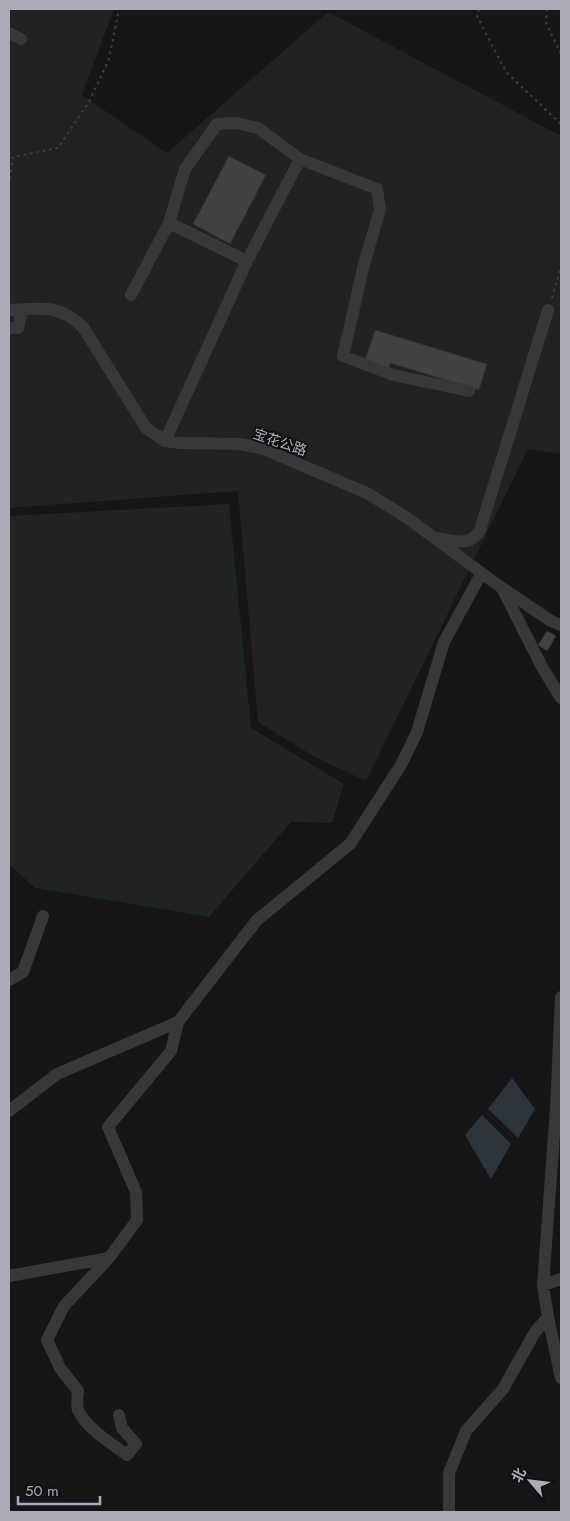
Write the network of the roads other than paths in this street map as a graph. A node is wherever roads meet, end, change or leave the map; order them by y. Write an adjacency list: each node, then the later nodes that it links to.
1 (300, 159): 2 (street); 3 (street); 9 (street)
2 (169, 224): 3 (street); 4 (street)
3 (247, 261): 10 (street)
4 (131, 295)
5 (9, 310): 6 (street)
6 (22, 310): 8 (street); 10 (street)
7 (548, 310): 11 (street)
8 (9, 328)
9 (469, 391)
10 (165, 441): 11 (street, 宝花公路)
11 (435, 538): 12 (street, 宝花公路)
12 (481, 574): 13 (street, 宝花公路); 19 (street)
13 (502, 588): 14 (street, 宝花公路); 15 (street)
14 (561, 625)
15 (561, 698)
16 (43, 916): 17 (street)
17 (9, 980)
18 (561, 996): 24 (street)
19 (178, 1022): 20 (street); 21 (street)
20 (9, 1111)
21 (110, 1258): 22 (street); 27 (street)
22 (9, 1276)
23 (561, 1279): 24 (street)
24 (543, 1285): 25 (street)
25 (548, 1317): 26 (street); 28 (street)
26 (561, 1378)
27 (119, 1415)
28 (449, 1512)

